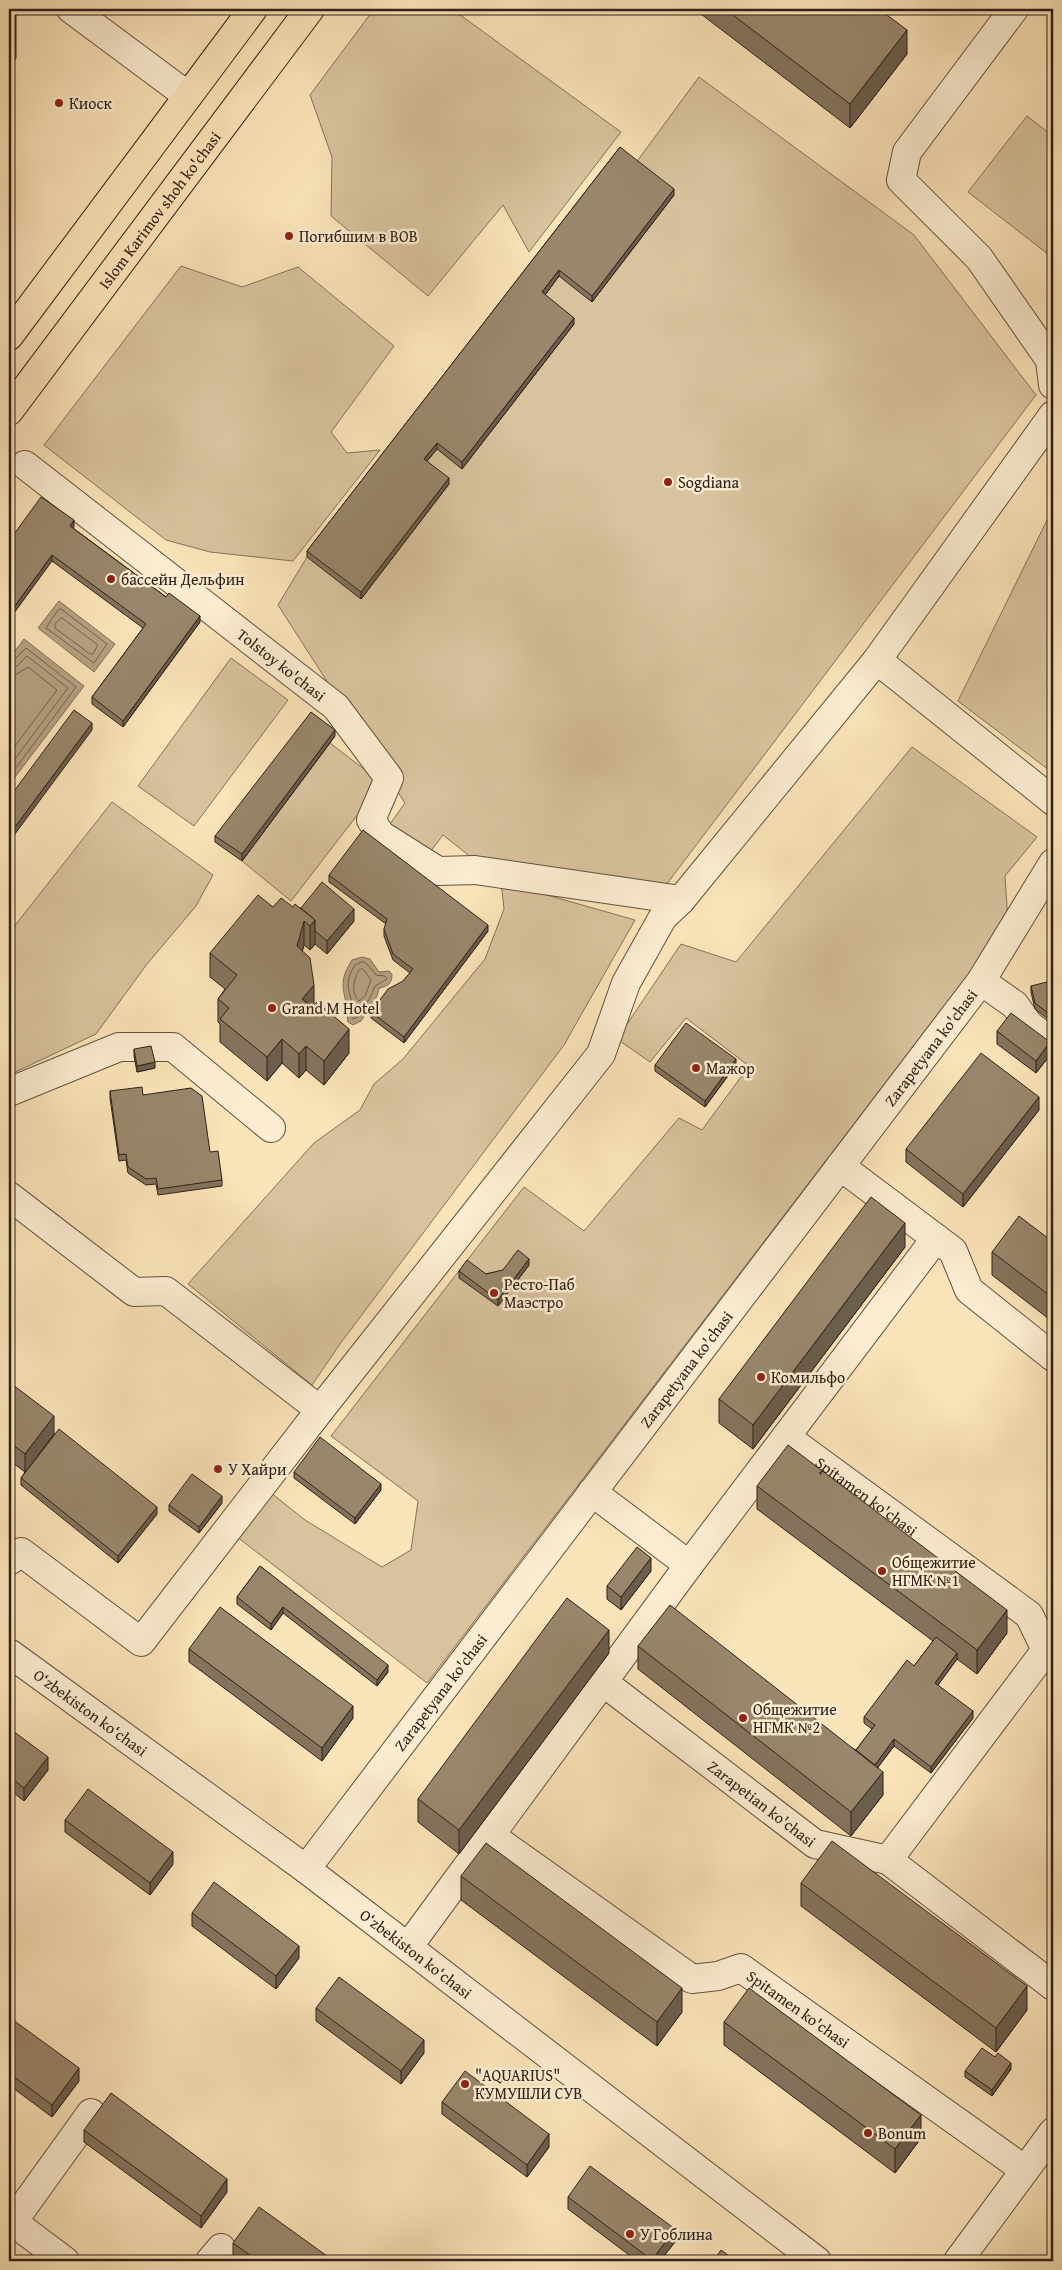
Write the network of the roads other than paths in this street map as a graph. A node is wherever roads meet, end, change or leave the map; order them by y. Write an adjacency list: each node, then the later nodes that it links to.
1 (71, 9): 5 (street)
2 (253, 9): 5 (main road)
3 (310, 9): 8 (main road, Islom Karimov shoh ko'chasi)
4 (1014, 9): 7 (street)
5 (188, 96): 6 (main road)
6 (9, 336)
7 (1053, 385)
8 (9, 411)
9 (1053, 414): 11 (street)
10 (25, 465): 14 (street, Tolstoy ko'chasi)
11 (878, 660): 12 (street); 14 (street)
12 (1053, 801)
13 (1053, 863): 15 (street, Zarapetyana ko'chasi)
14 (681, 900): 23 (street)
15 (981, 981): 16 (street); 19 (street, Zarapetyana ko'chasi)
16 (1053, 1043)
17 (9, 1092): 18 (street)
18 (271, 1128)
19 (840, 1166): 21 (street); 25 (street, Zarapetyana ko'chasi)
20 (9, 1196): 23 (street)
21 (936, 1238): 22 (street); 24 (street)
22 (1053, 1357)
23 (320, 1410): 26 (street)
24 (786, 1437): 27 (street); 29 (street, Spitamen ko'chasi)
25 (592, 1492): 27 (street); 33 (street, Zarapetyana ko'chasi)
26 (9, 1561)
27 (689, 1565): 30 (street)
28 (9, 1653): 33 (street, O‘zbekiston ko‘chasi)
29 (1049, 1653): 32 (street)
30 (604, 1682): 31 (street); 32 (street, Zarapetian ko'chasi)
31 (490, 1835): 34 (street); 38 (street, Spitamen ko'chasi)
32 (888, 1860): 35 (street, Zarapetian ko'chasi)
33 (306, 1869): 34 (street, O‘zbekiston ko‘chasi)
34 (408, 1947): 41 (street, O‘zbekiston ko‘chasi)
35 (1053, 1986)
36 (91, 2113): 39 (street)
37 (1053, 2132): 38 (street)
38 (1025, 2170): 42 (street)
39 (10, 2222): 40 (street)
40 (66, 2261)
41 (817, 2261)
42 (958, 2261)

